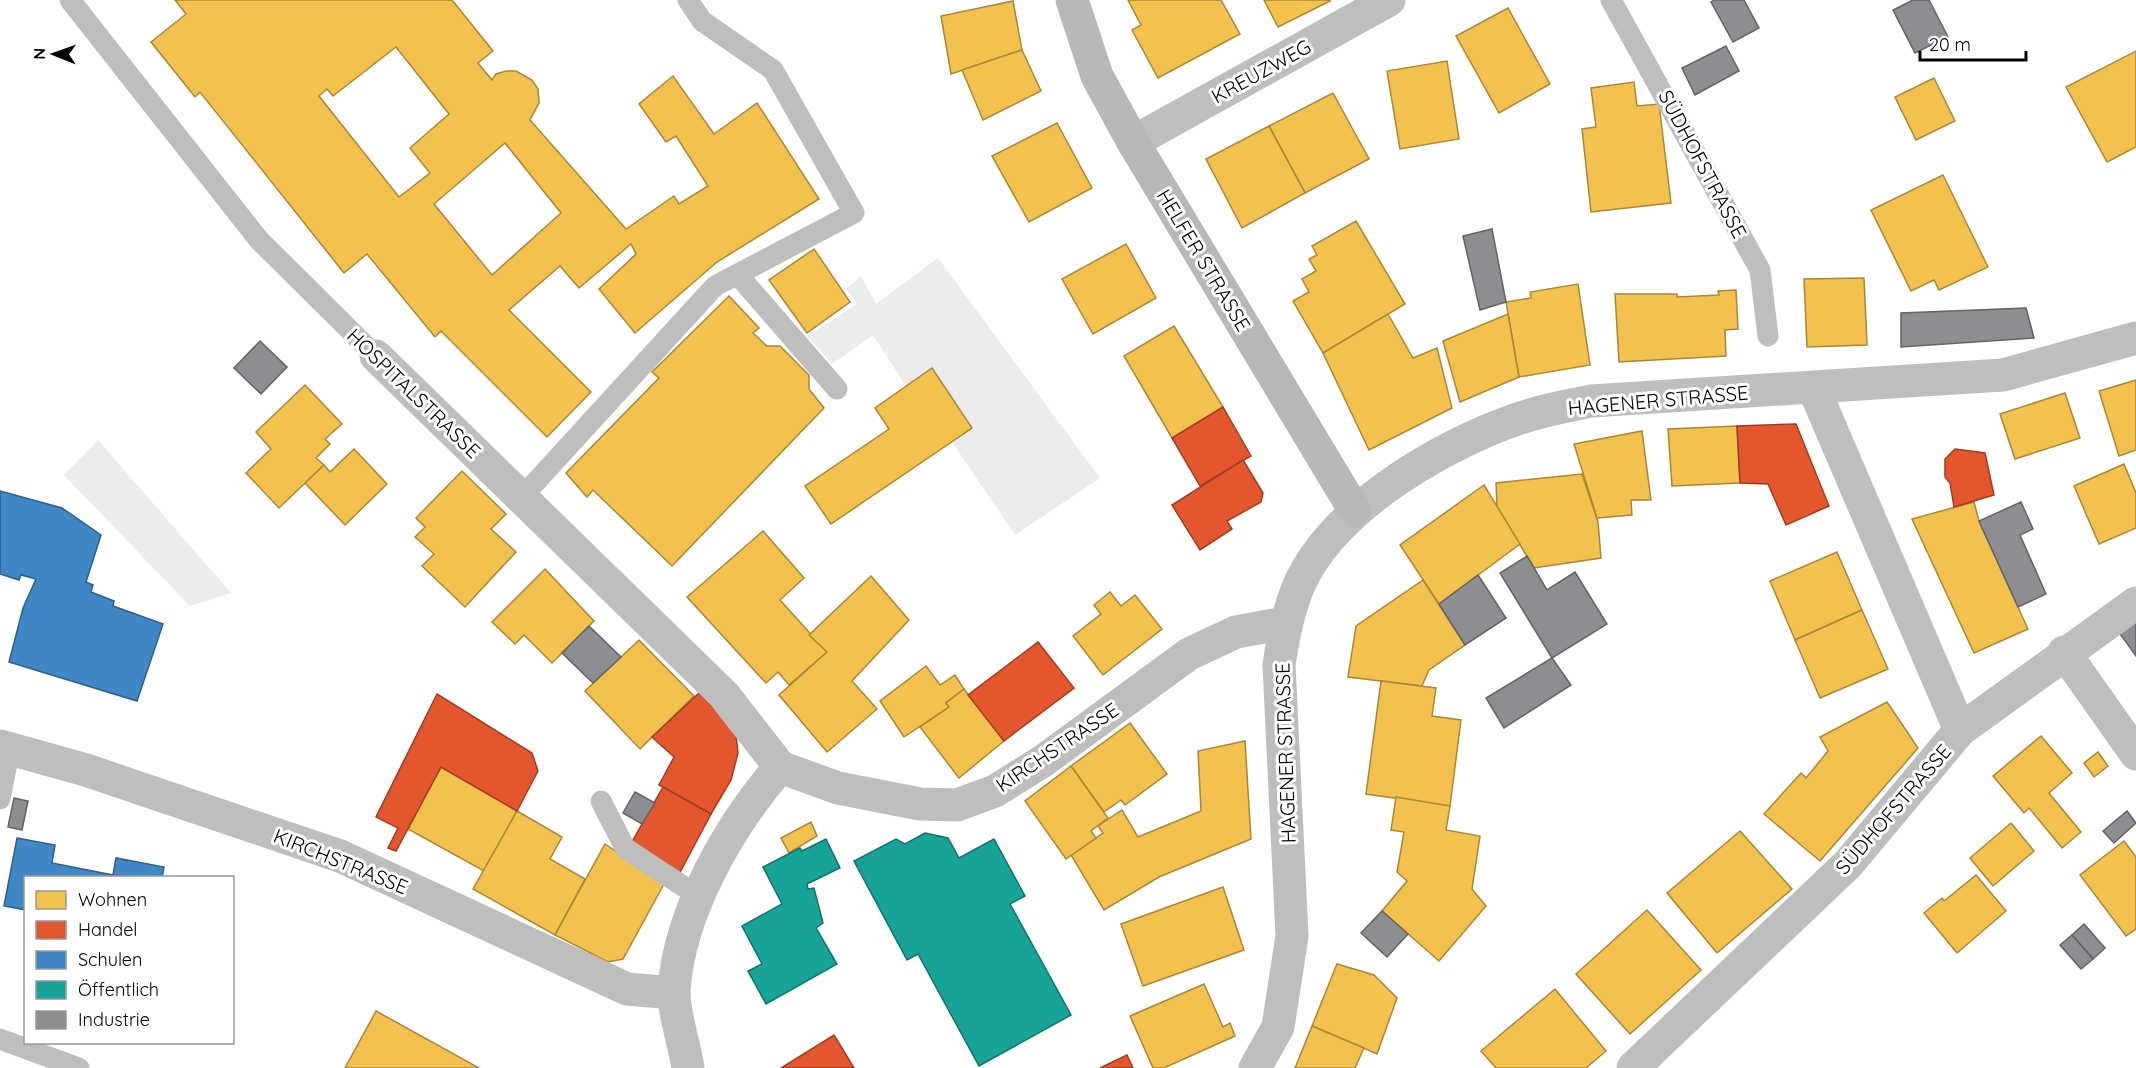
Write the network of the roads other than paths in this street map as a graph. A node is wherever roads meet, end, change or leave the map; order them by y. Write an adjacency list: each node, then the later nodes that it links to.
1 (70, 0): 10 (lane, HOSPITALSTRASSE)
2 (688, 0): 7 (lane)
3 (1072, 0): 6 (street, HELFER STRASSE)
4 (1389, 0): 6 (street, KREUZWEG)
5 (1611, 0): 8 (lane, SÜDHOFSTRASSE)
6 (1133, 142): 14 (street, HELFER STRASSE)
7 (738, 274): 12 (lane); 13 (lane)
8 (1768, 336)
9 (2136, 338): 11 (street, HAGENER STRASSE)
10 (376, 356): 13 (street, HOSPITALSTRASSE)
11 (1814, 388): 14 (street, HAGENER STRASSE); 18 (street, SÜDHOFSTRASSE)
12 (837, 389)
13 (521, 498): 21 (street, HOSPITALSTRASSE)
14 (1355, 511): 16 (street, HAGENER STRASSE)
15 (2136, 603): 17 (street)
16 (1285, 622): 21 (street, KIRCHSTRASSE); 29 (street, HAGENER STRASSE)
17 (2064, 652): 18 (street); 20 (street)
18 (1960, 730): 30 (street, SÜDHOFSTRASSE)
19 (5, 747): 22 (lane); 25 (street, KIRCHSTRASSE)
20 (2136, 754)
21 (780, 767): 24 (street)
22 (0, 799)
23 (602, 801): 24 (lane)
24 (698, 896): 25 (street)
25 (674, 993): 28 (street)
26 (0, 1039): 27 (lane)
27 (79, 1068)
28 (688, 1068)
29 (1255, 1068)
30 (1633, 1068)

